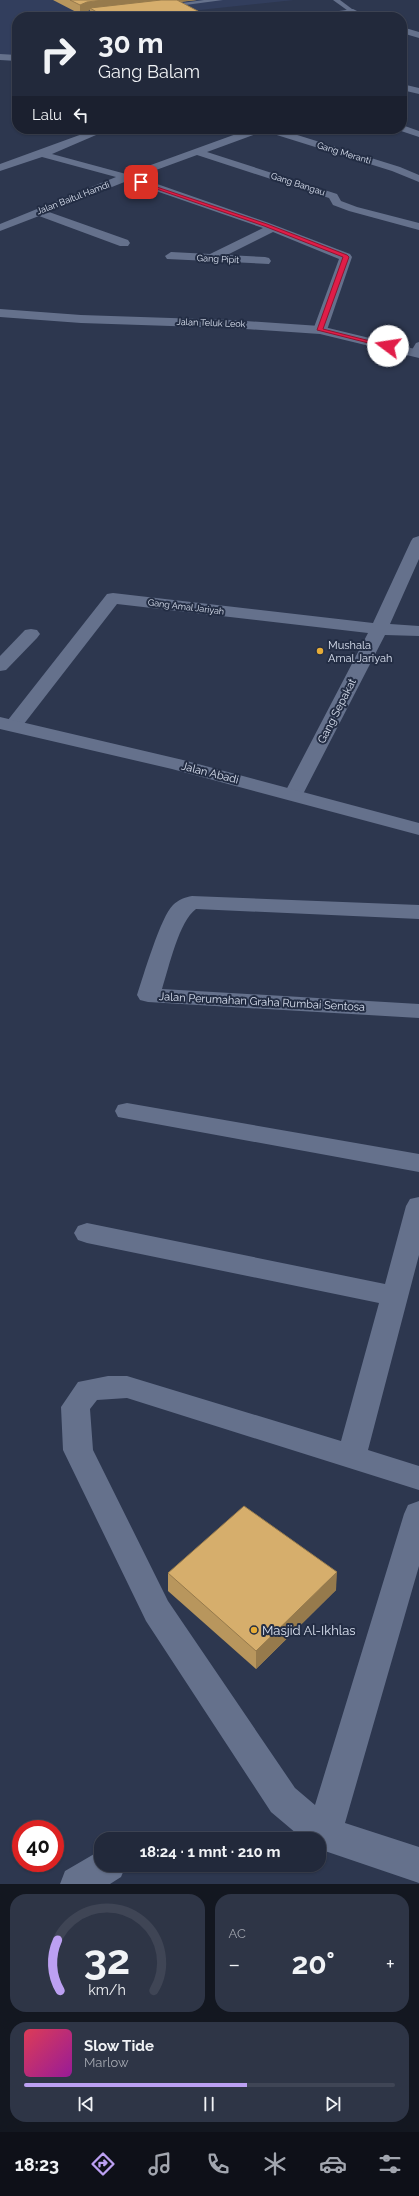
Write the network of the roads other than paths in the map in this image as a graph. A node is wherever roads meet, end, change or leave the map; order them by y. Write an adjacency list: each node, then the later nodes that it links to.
1 (220, 0): 3 (lane)
2 (336, 0): 6 (lane)
3 (157, 7)
4 (118, 11): 5 (lane)
5 (108, 12)
6 (353, 12)
7 (407, 31): 8 (street)
8 (419, 35)
9 (0, 57): 10 (street)
10 (12, 58)
11 (407, 130): 15 (street)
12 (92, 134): 17 (street)
13 (246, 134): 16 (street, Jalan Baitul Hamdi)
14 (283, 134): 20 (street, Gang Meranti)
15 (419, 134)
16 (197, 152): 19 (street, Jalan Baitul Hamdi); 23 (street, Gang Bangau)
17 (44, 153): 18 (street); 19 (street)
18 (0, 168)
19 (127, 177): 21 (street, Jalan Baitul Hamdi); 24 (street)
20 (419, 180)
21 (38, 212): 22 (street, Jalan Baitul Hamdi); 25 (street)
22 (1, 227)
23 (419, 227)
24 (272, 228): 27 (street); 30 (street)
25 (124, 243)
26 (171, 256): 27 (street, Gang Pipit)
27 (211, 258): 28 (street, Gang Pipit)
28 (265, 261)
29 (0, 313): 30 (street, Jalan Teluk Leok)
30 (320, 330): 31 (street, Jalan Teluk Leok)
31 (418, 351)
32 (419, 541): 33 (street, Gang Sepakat)
33 (379, 629): 34 (street, Gang Amal Jariyah); 37 (street, Gang Amal Jariyah); 38 (street, Gang Sepakat)
34 (419, 631)
35 (31, 634): 36 (street)
36 (0, 666)
37 (7, 724): 38 (street, Jalan Abadi)
38 (294, 794): 39 (street, Jalan Abadi)
39 (419, 829)
40 (419, 912): 41 (street, Jalan Perumahan Graha Rumbai Sentosa)
41 (419, 1011)
42 (128, 1111): 43 (street)
43 (419, 1163)
44 (419, 1206): 46 (street)
45 (87, 1233): 46 (street)
46 (394, 1296): 47 (street)
47 (351, 1458): 48 (street); 50 (street)
48 (419, 1478)
49 (419, 1514): 51 (street)
50 (322, 1832)
51 (325, 1832)
52 (326, 1835): 53 (street)
53 (419, 1865)
54 (97, 1872): 55 (street)
55 (78, 1884)

